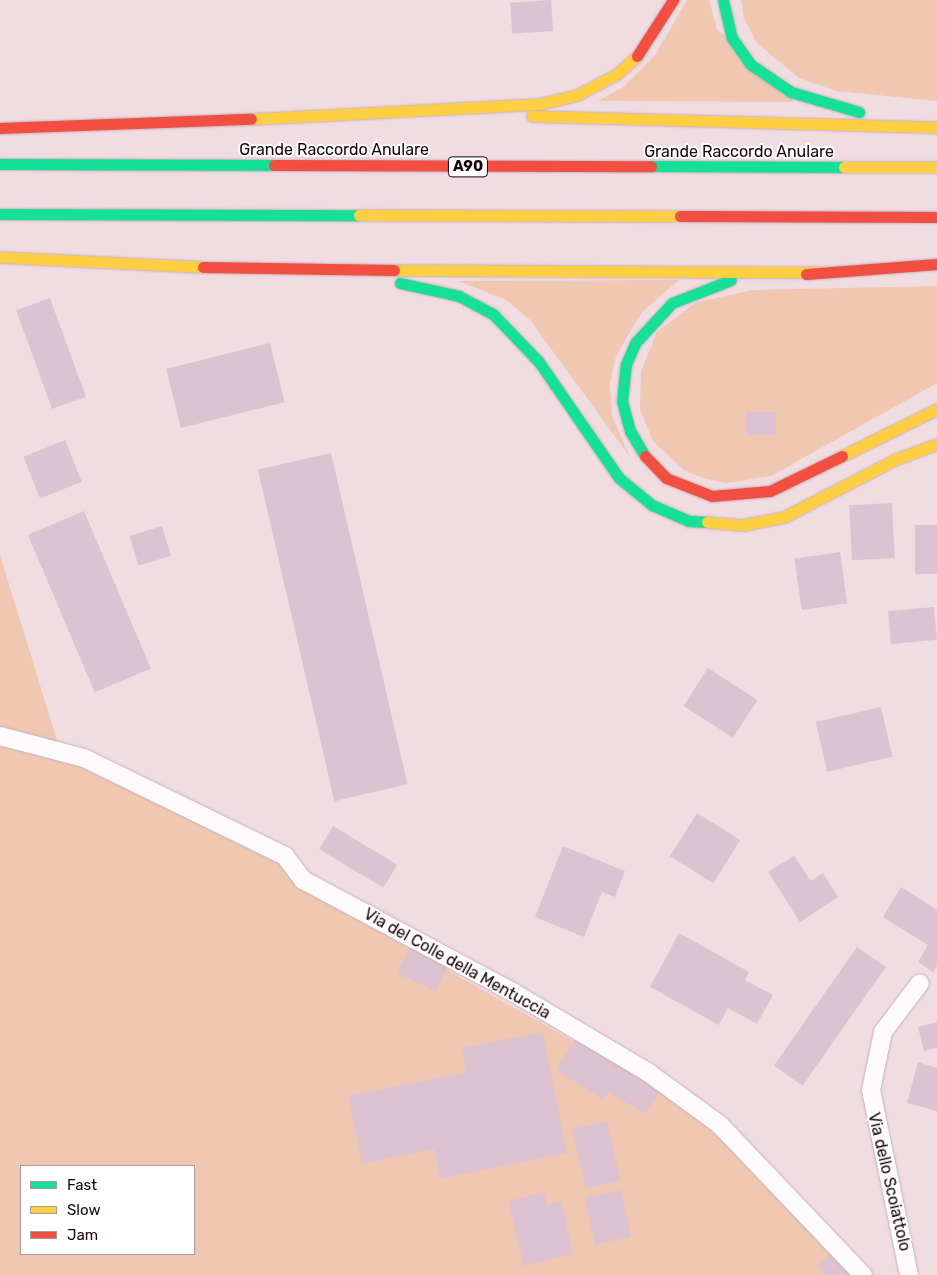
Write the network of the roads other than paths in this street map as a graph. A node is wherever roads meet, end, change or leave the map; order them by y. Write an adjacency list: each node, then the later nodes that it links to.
1 (673, 0): 3 (highway)
2 (723, 0): 4 (highway)
3 (413, 113): 5 (highway); 6 (highway)
4 (937, 122)
5 (937, 127)
6 (0, 128)
7 (0, 164): 8 (highway, Grande Raccordo Anulare / A90)
8 (937, 167)
9 (0, 214): 10 (highway)
10 (937, 216)
11 (0, 257): 13 (highway)
12 (937, 264): 14 (highway)
13 (299, 269): 14 (highway); 16 (highway)
14 (824, 272): 15 (highway)
15 (937, 409)
16 (937, 444)
17 (0, 736): 19 (street, Via del Colle della Mentuccia)
18 (920, 983): 20 (street, Via dello Scoiattolo)
19 (863, 1275)
20 (909, 1275)

